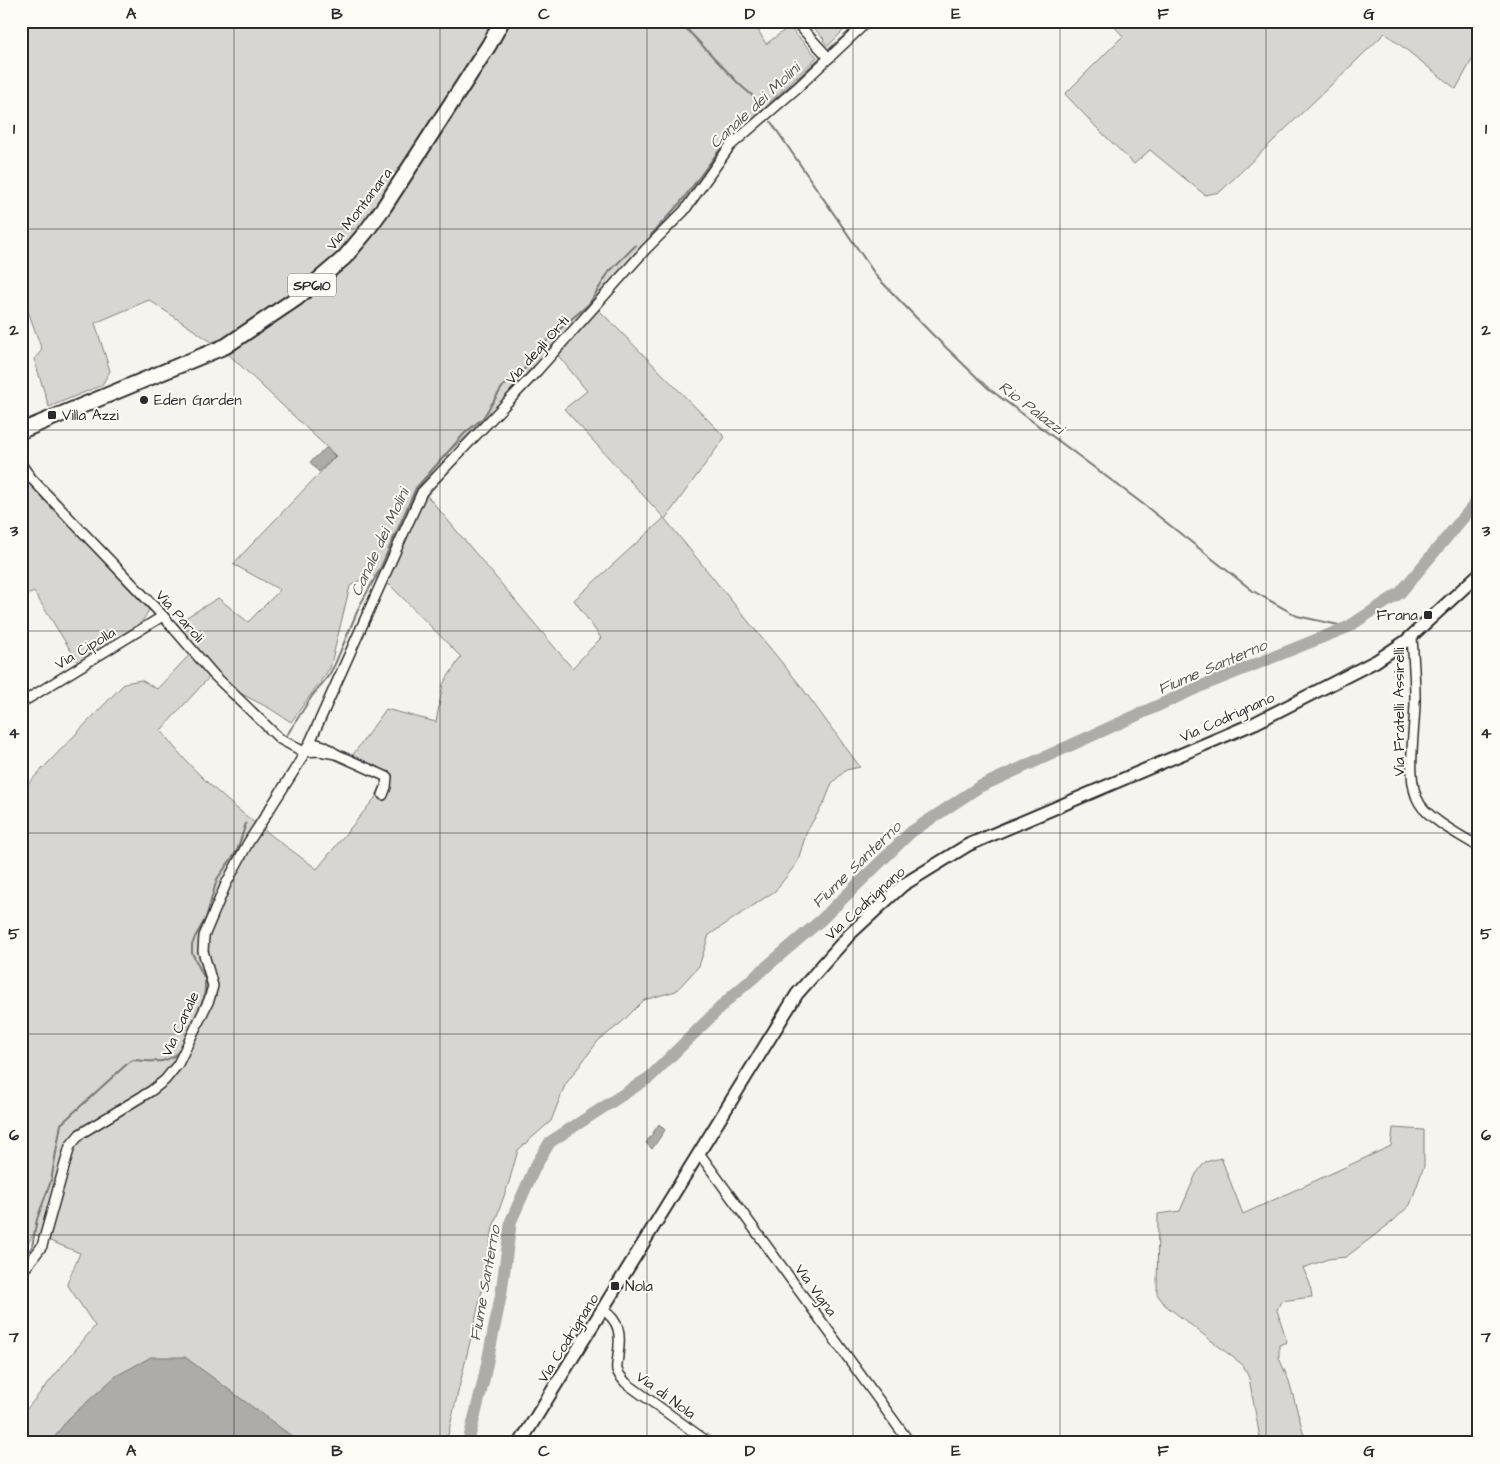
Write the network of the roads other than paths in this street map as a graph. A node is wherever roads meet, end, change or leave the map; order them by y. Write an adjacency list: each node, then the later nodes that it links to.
1 (502, 21): 5 (main road, Via Montanara / SP610)
2 (795, 21): 4 (street)
3 (868, 21): 4 (street, Via degli Orti)
4 (825, 54): 11 (street, Via degli Orti)
5 (22, 433)
6 (21, 464): 8 (street, Via Paroli)
7 (1479, 574): 9 (street, Via Codrignano)
8 (163, 616): 10 (street, Via Cipolla); 12 (street, Via Paroli)
9 (1412, 636): 15 (street, Via Fratelli Assirelli); 16 (street, Via Codrignano)
10 (21, 703)
11 (310, 742): 12 (street, Via degli Orti); 13 (street, Via Paroli)
12 (304, 752): 13 (street, Via Paroli); 17 (street, Via Canale)
13 (336, 754): 14 (street, Via Paroli)
14 (383, 795)
15 (1479, 847)
16 (699, 1153): 18 (street, Via Codrignano); 21 (street, Via Vigna)
17 (21, 1270)
18 (602, 1310): 19 (street, Via Codrignano); 20 (street, Via di Nola)
19 (520, 1443)
20 (709, 1443)
21 (910, 1443)

